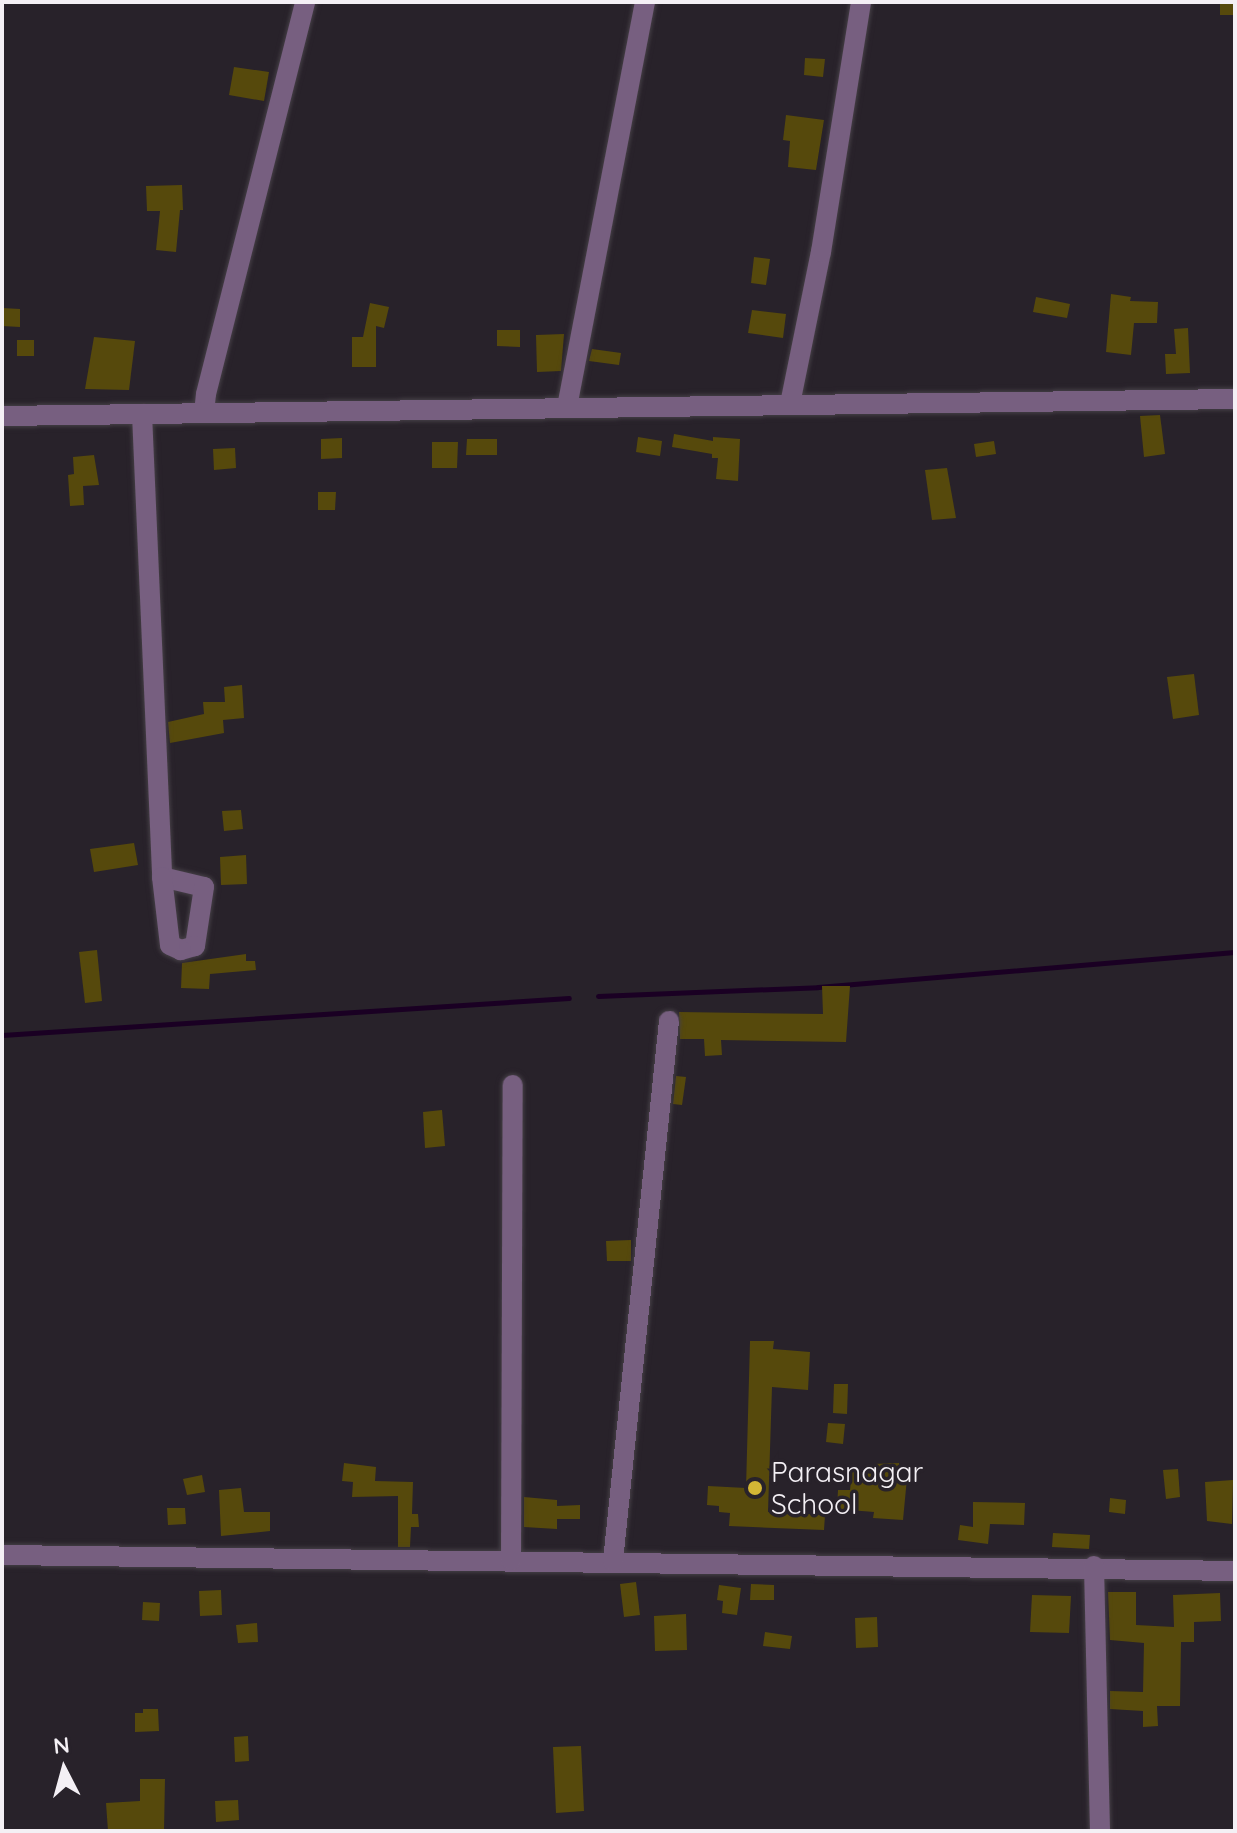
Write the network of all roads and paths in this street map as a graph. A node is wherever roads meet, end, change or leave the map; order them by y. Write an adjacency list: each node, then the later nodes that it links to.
1 (305, 2): 7 (street)
2 (645, 2): 6 (street)
3 (861, 2): 5 (street)
4 (1235, 399): 5 (street)
5 (790, 404): 6 (street)
6 (567, 407): 7 (street)
7 (204, 413): 8 (street)
8 (142, 414): 9 (street); 10 (street)
9 (2, 416)
10 (162, 877)
11 (669, 1021): 15 (street)
12 (513, 1085): 14 (street)
13 (2, 1555): 14 (street)
14 (511, 1560): 15 (street)
15 (613, 1561): 16 (street)
16 (1094, 1566): 17 (street); 18 (street)
17 (1235, 1571)
18 (1100, 1831)

